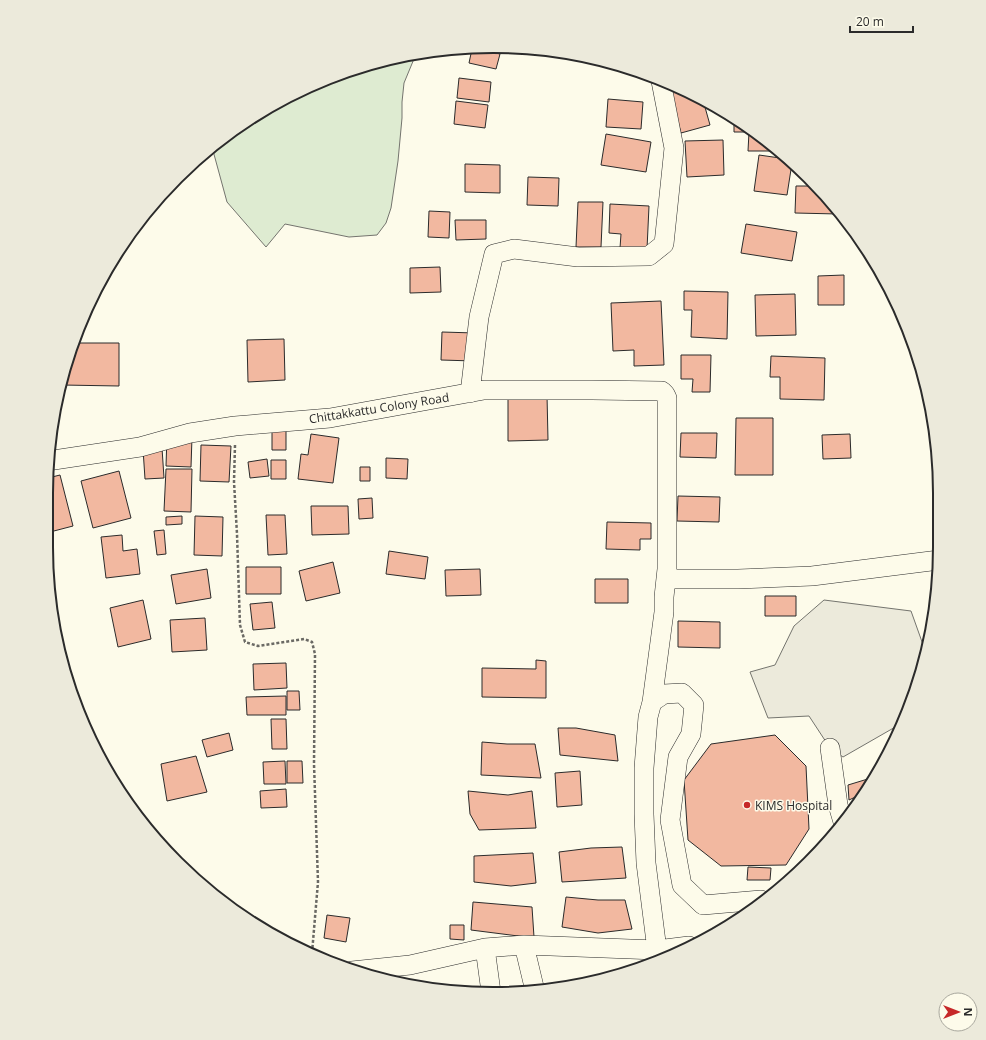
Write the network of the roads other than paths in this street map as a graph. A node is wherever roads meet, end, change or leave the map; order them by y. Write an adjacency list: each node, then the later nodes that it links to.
1 (662, 86): 2 (street)
2 (470, 392): 3 (street, Chittakkattu Colony Road); 5 (street, Chittakkattu Colony Road)
3 (54, 460)
4 (933, 561): 5 (street)
5 (666, 579): 6 (street)
6 (652, 702): 9 (street); 13 (street)
7 (830, 748): 8 (street)
8 (841, 816)
9 (755, 901)
10 (524, 945): 11 (street); 13 (street); 15 (street)
11 (485, 948): 14 (street); 16 (street)
12 (675, 948): 13 (street)
13 (657, 950)
14 (370, 969)
15 (534, 985)
16 (490, 987)

